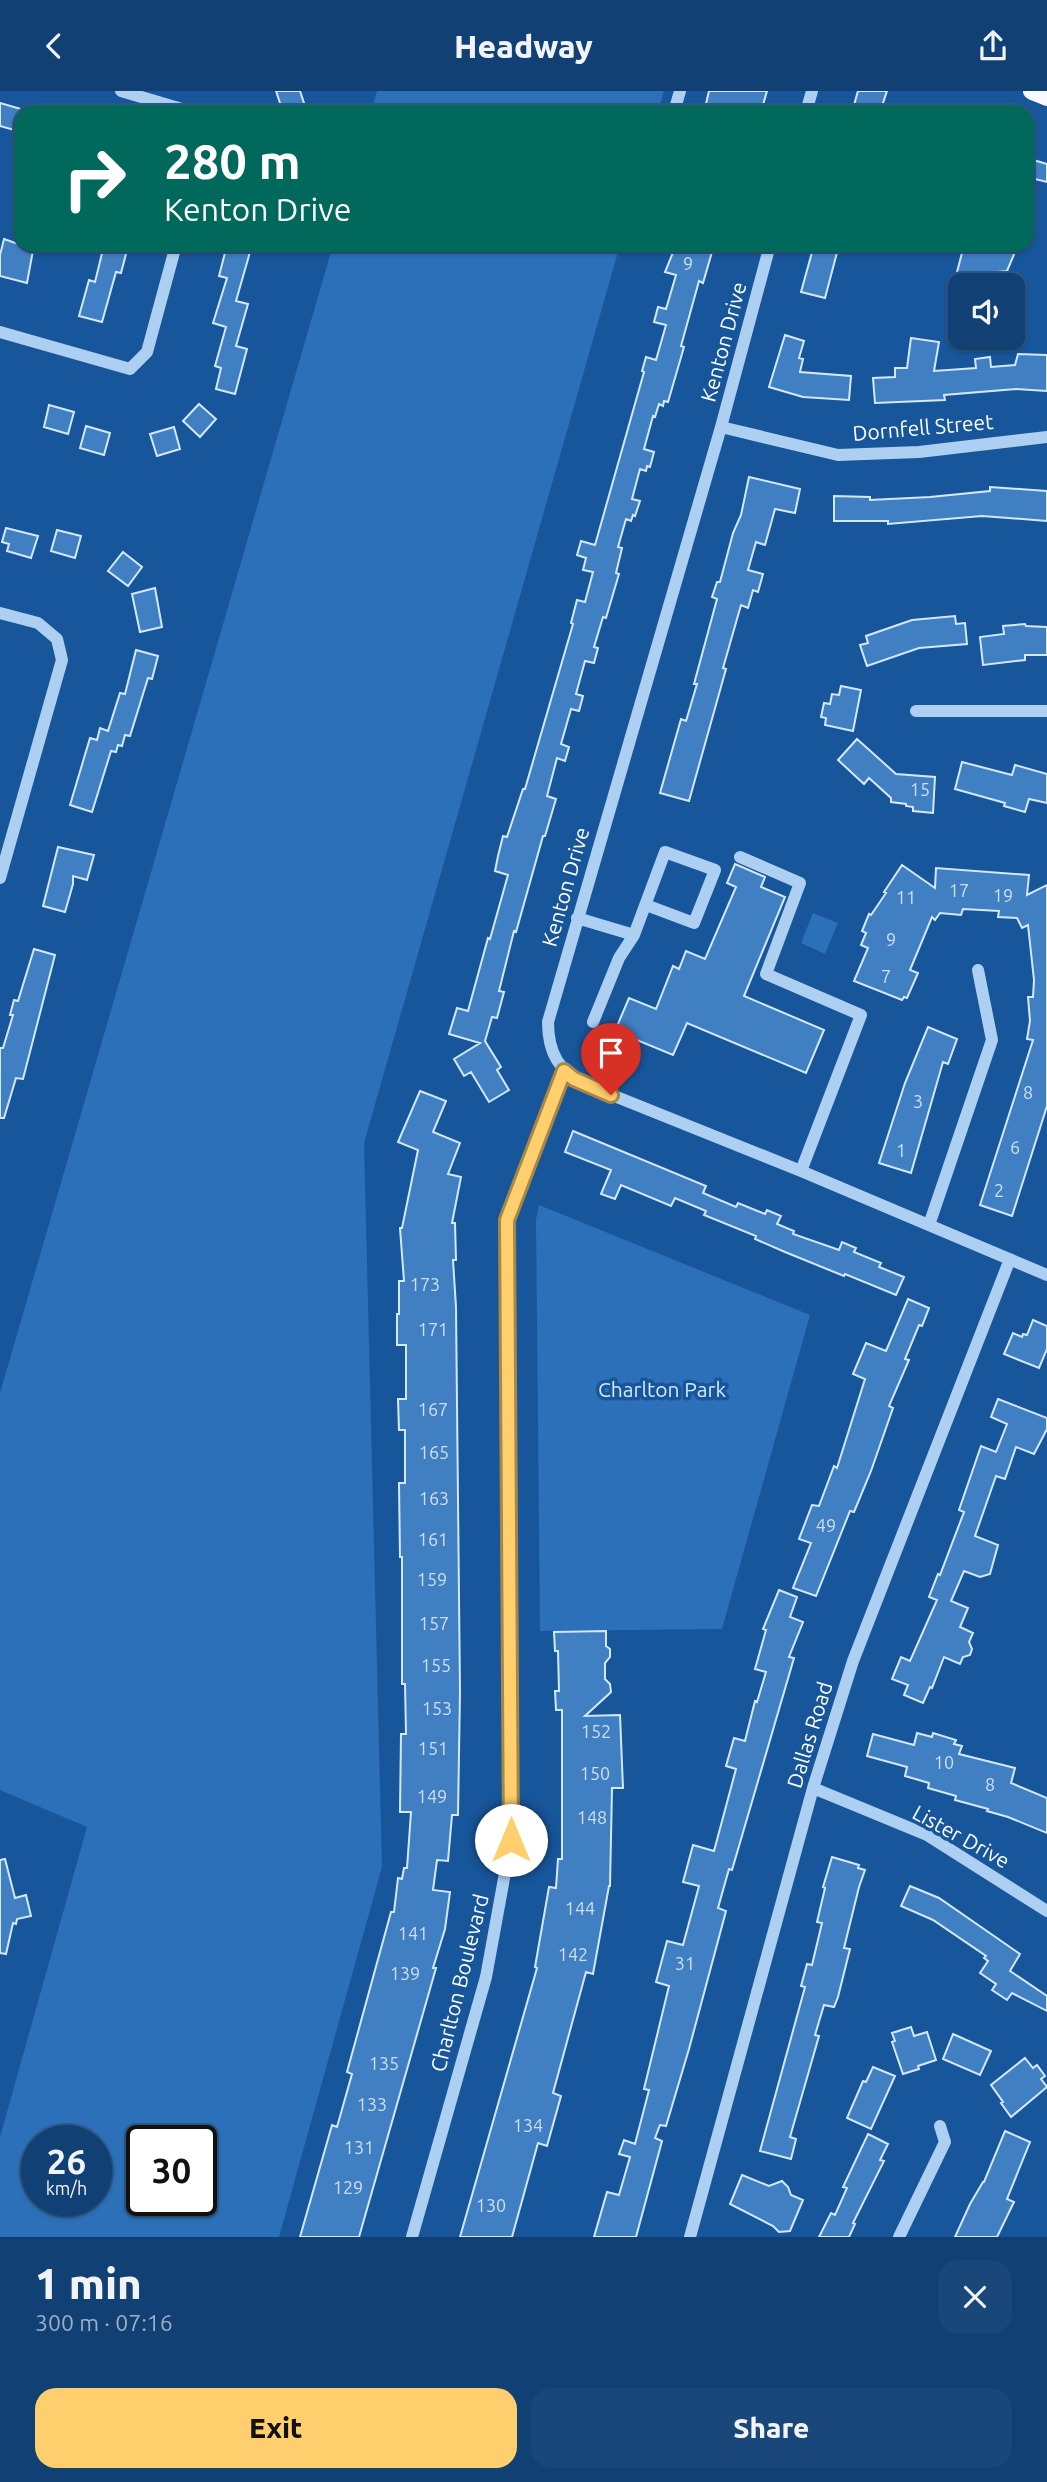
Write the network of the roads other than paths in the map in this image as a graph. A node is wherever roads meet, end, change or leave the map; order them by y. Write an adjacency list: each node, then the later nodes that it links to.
1 (121, 91): 4 (street)
2 (1032, 91): 3 (main road)
3 (1047, 97)
4 (168, 105)
5 (174, 252): 7 (street)
6 (768, 252): 8 (street, Kenton Drive)
7 (0, 332)
8 (721, 427): 9 (street, Dornfell Street); 16 (street, Kenton Drive)
9 (1047, 437)
10 (0, 613): 14 (street)
11 (916, 711): 12 (street)
12 (1047, 711)
13 (740, 857): 21 (street)
14 (0, 878)
15 (646, 905): 15 (street); 17 (street)
16 (577, 918): 17 (street); 20 (street, Kenton Drive)
17 (634, 935): 19 (street)
18 (978, 970): 22 (street)
19 (593, 1022)
20 (564, 1071): 21 (street); 28 (street, Charlton Boulevard)
21 (801, 1171): 22 (street)
22 (929, 1225): 23 (street)
23 (1010, 1259): 24 (street); 25 (street, Dallas Road)
24 (1047, 1275)
25 (813, 1788): 26 (street, Lister Drive); 29 (street, Dallas Road)
26 (1047, 1911)
27 (940, 2126): 30 (street)
28 (412, 2237)
29 (690, 2237)
30 (899, 2237)

